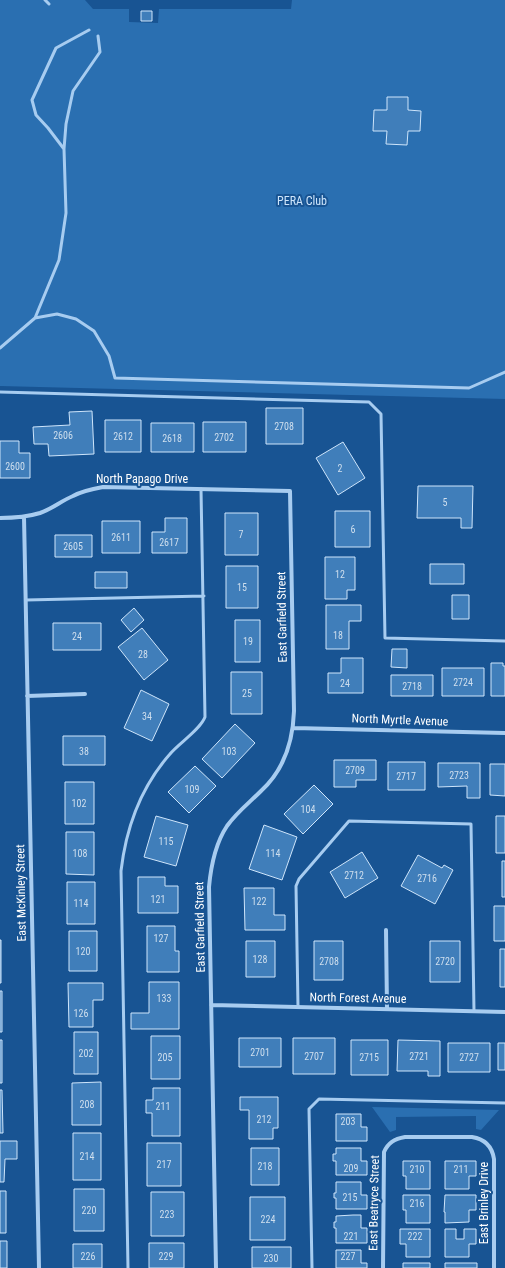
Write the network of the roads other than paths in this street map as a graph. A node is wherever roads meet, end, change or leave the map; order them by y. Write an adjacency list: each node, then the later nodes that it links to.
1 (45, 0): 2 (lane)
2 (49, 4)
3 (89, 30): 5 (lane)
4 (98, 36): 5 (lane)
5 (64, 149): 6 (lane)
6 (35, 318): 7 (lane); 8 (lane)
7 (0, 348)
8 (505, 372)
9 (0, 392): 16 (lane)
10 (201, 489): 11 (street, North Papago Drive); 12 (street, North Papago Drive); 14 (lane)
11 (290, 492): 19 (street, East Garfield Street)
12 (24, 517): 13 (street, North Papago Drive); 15 (street, East McKinley Street)
13 (0, 518)
14 (204, 596): 15 (lane); 30 (lane)
15 (26, 600): 18 (street, East McKinley Street)
16 (505, 642)
17 (86, 694): 18 (street)
18 (28, 696): 29 (street, East McKinley Street)
19 (294, 728): 20 (street, North Myrtle Avenue); 22 (street, East Garfield Street)
20 (505, 733)
21 (386, 930): 24 (street)
22 (211, 1005): 23 (street, North Forest Avenue); 31 (street, East Garfield Street)
23 (298, 1007): 24 (street, North Forest Avenue); 25 (lane)
24 (387, 1009): 25 (street, North Forest Avenue)
25 (474, 1011): 26 (street, North Forest Avenue)
26 (505, 1012)
27 (505, 1103): 32 (lane)
28 (392, 1141): 33 (street, East Beatryce Street); 34 (street, East Brinley Drive)
29 (39, 1268)
30 (128, 1268)
31 (216, 1268)
32 (312, 1268)
33 (383, 1268)
34 (494, 1268)

